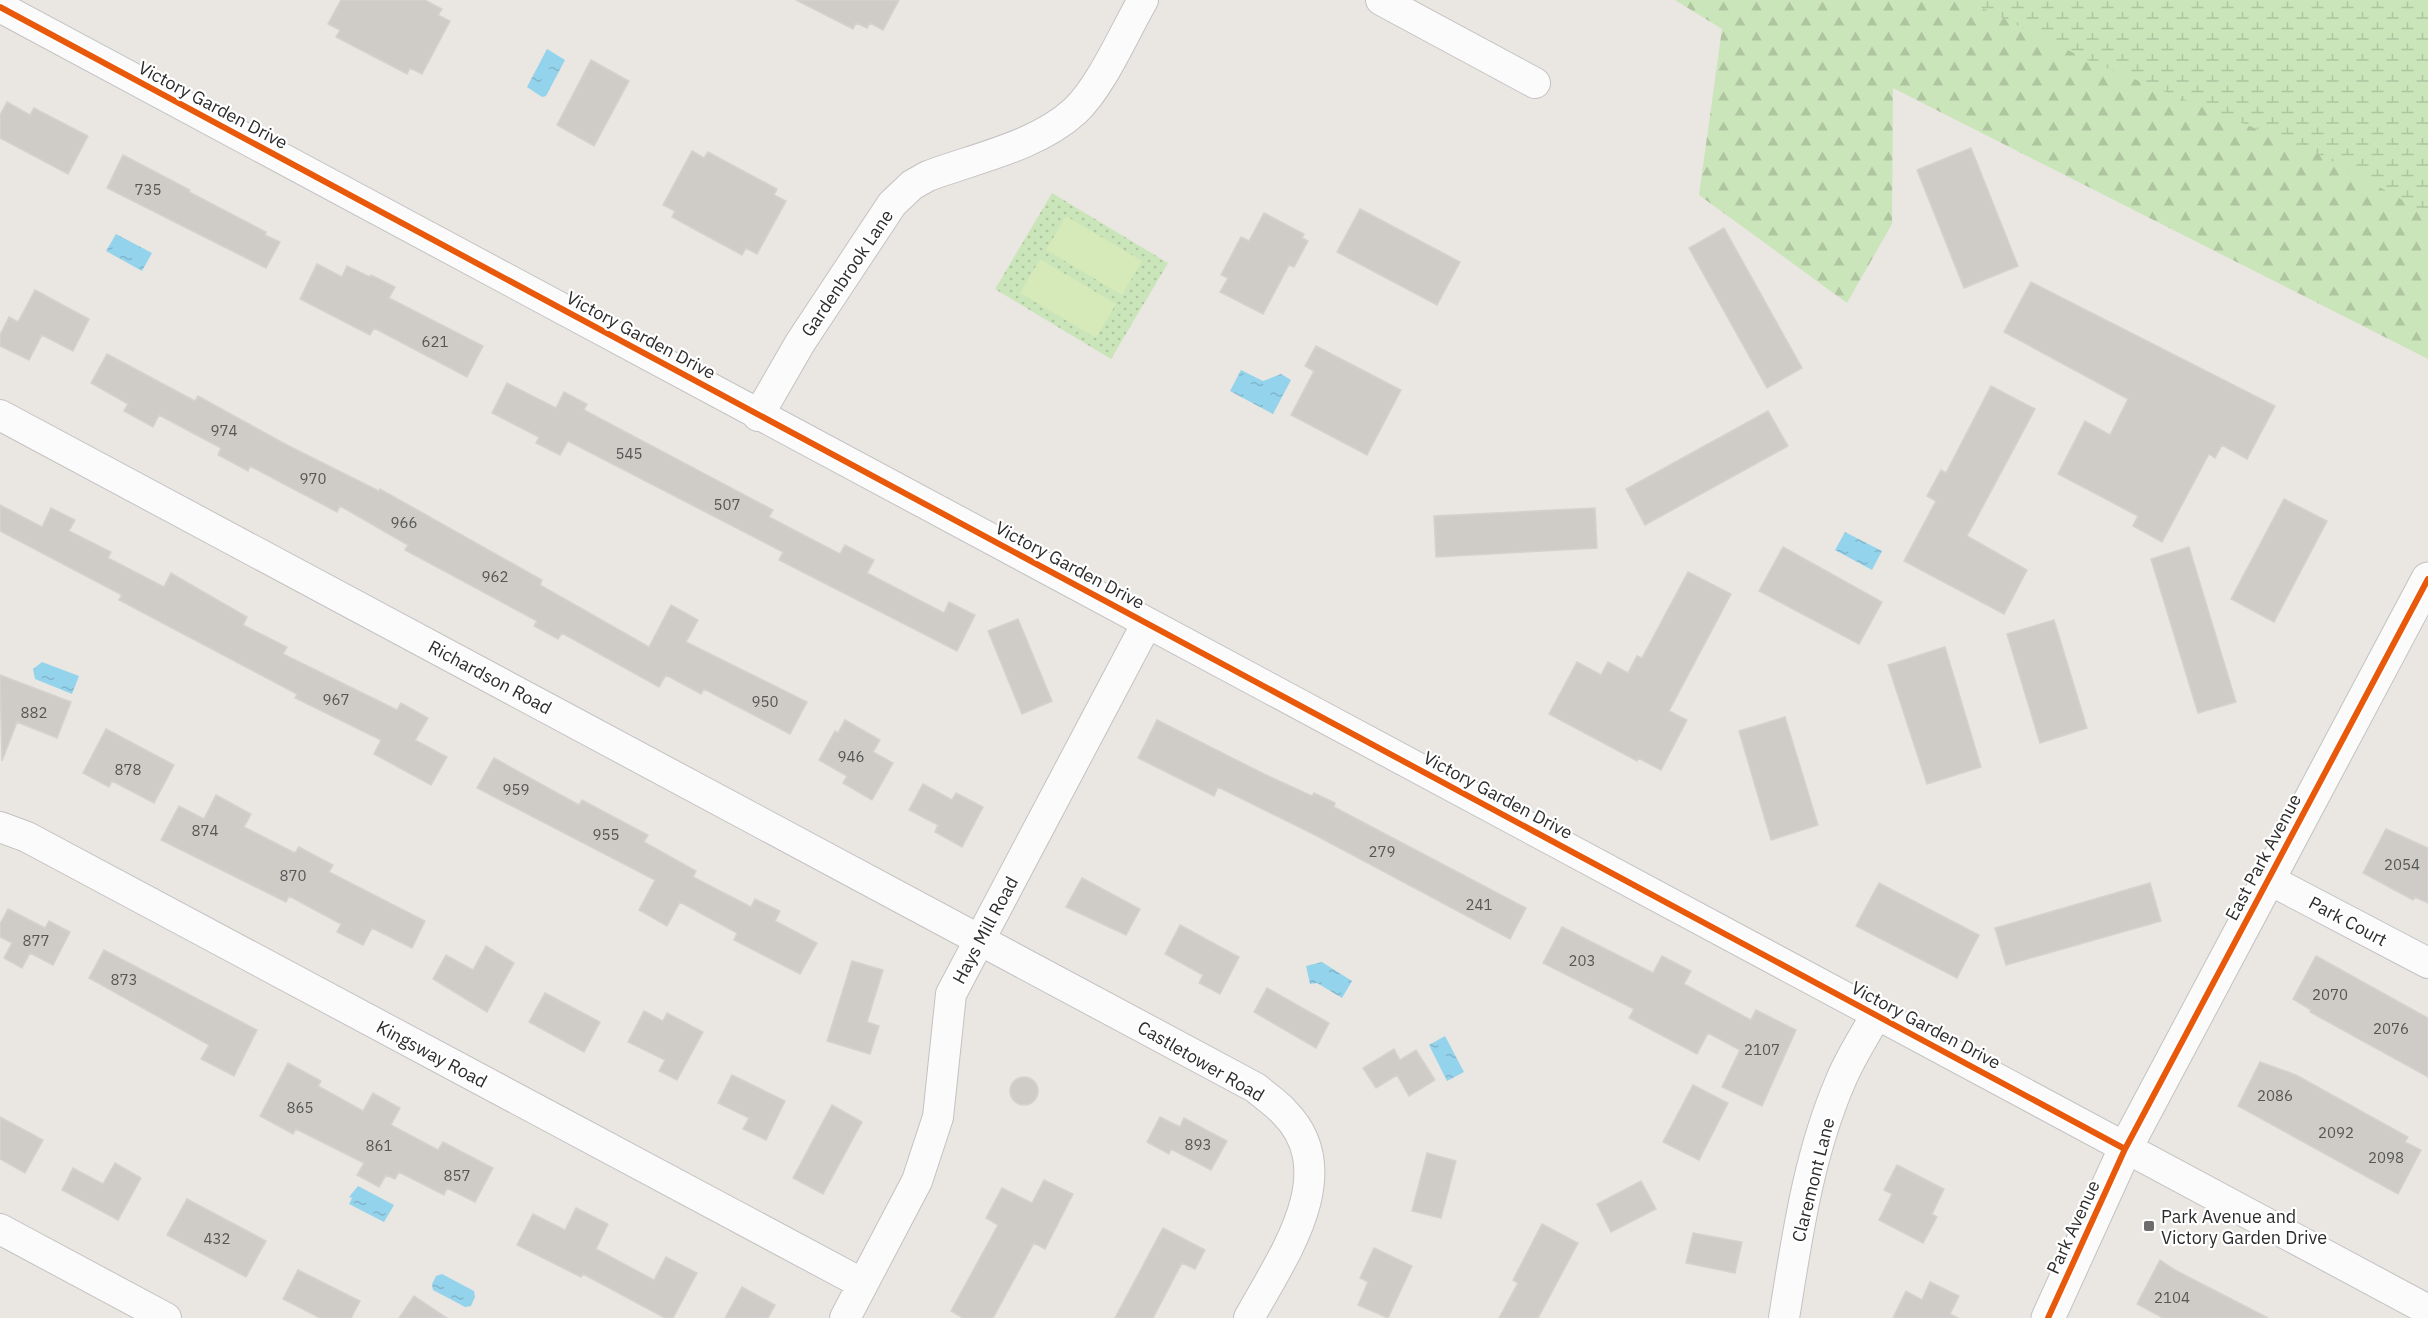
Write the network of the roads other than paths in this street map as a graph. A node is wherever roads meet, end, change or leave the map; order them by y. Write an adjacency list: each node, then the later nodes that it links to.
1 (1143, 0): 6 (street, Gardenbrook Lane)
2 (1381, 0): 4 (street)
3 (0, 8): 6 (street, Victory Garden Drive)
4 (1534, 83)
5 (0, 415): 11 (street, Richardson Road)
6 (758, 416): 8 (street, Victory Garden Drive)
7 (2428, 579): 10 (main road, East Park Avenue)
8 (1147, 624): 11 (street, Hays Mill Road); 13 (street, Victory Garden Drive)
9 (0, 826): 16 (street, Kingsway Road)
10 (2268, 879): 12 (street, Park Court); 14 (main road, East Park Avenue)
11 (980, 939): 16 (street, Hays Mill Road); 20 (street, Castletower Road)
12 (2428, 963)
13 (1876, 1015): 14 (street, Victory Garden Drive); 21 (street, Claremont Lane)
14 (2125, 1149): 17 (street, Victory Garden Drive); 22 (main road, Park Avenue)
15 (0, 1229): 18 (street)
16 (863, 1284): 19 (street, Hays Mill Road)
17 (2425, 1309)
18 (166, 1318)
19 (845, 1318)
20 (1249, 1318)
21 (1784, 1318)
22 (2048, 1318)

